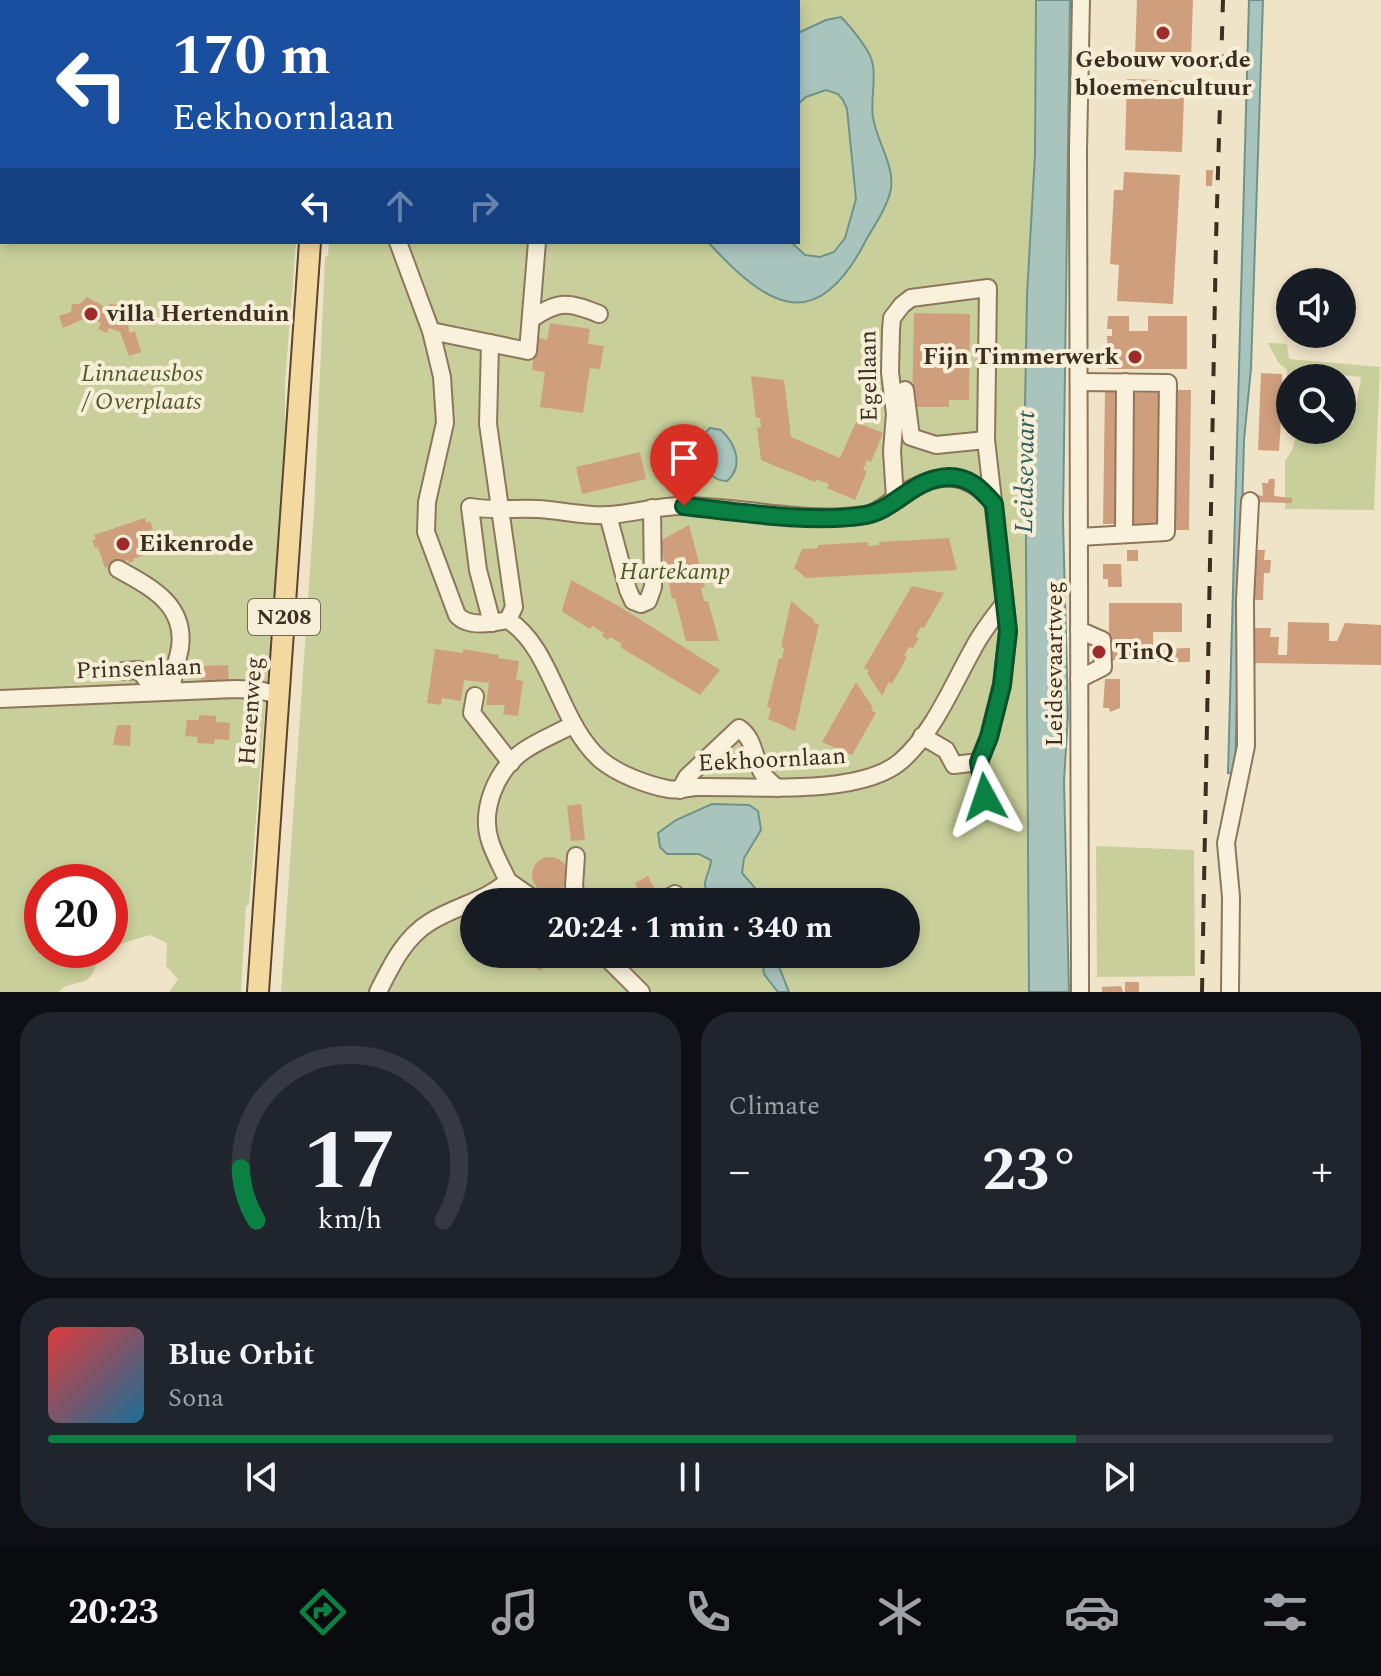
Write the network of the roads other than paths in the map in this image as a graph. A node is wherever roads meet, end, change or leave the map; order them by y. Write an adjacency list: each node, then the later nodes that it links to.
1 (1081, 0): 9 (street, Leidsevaartweg)
2 (310, 244): 28 (main road, Herenweg / N208)
3 (399, 244): 7 (street)
4 (537, 244): 6 (street)
5 (599, 314): 6 (street)
6 (533, 318): 8 (street)
7 (431, 331): 8 (street); 23 (street)
8 (490, 343): 17 (street)
9 (1079, 382): 10 (street); 20 (street, Leidsevaartweg)
10 (1125, 382): 19 (street); 19 (street)
11 (905, 390): 12 (street)
12 (986, 440): 13 (street, Egellaan); 15 (street)
13 (895, 498): 15 (street); 16 (street)
14 (1250, 501): 47 (street)
15 (994, 504): 22 (street)
16 (652, 508): 18 (street); 18 (street)
17 (500, 510): 18 (street); 23 (street); 23 (street)
18 (608, 515)
19 (1124, 534): 20 (street)
20 (1079, 537): 24 (street, Leidsevaartweg)
21 (118, 569): 27 (street)
22 (1004, 604): 32 (street, Eekhoornlaan); 33 (street)
23 (500, 621): 31 (street, Eekhoornlaan)
24 (1079, 630): 26 (street, Leidsevaartweg); 26 (street)
25 (123, 671): 27 (street)
26 (1079, 679): 46 (street, Leidsevaartweg)
27 (172, 684): 28 (street, Prinsenlaan); 30 (street, Prinsenlaan)
28 (278, 695): 43 (main road, Herenweg / N208)
29 (475, 696): 34 (street)
30 (0, 699)
31 (572, 725): 34 (street); 36 (street, Eekhoornlaan)
32 (922, 736): 33 (street); 35 (street, Eekhoornlaan)
33 (979, 762): 37 (street)
34 (511, 763): 39 (street)
35 (777, 788): 36 (street, Eekhoornlaan); 36 (street)
36 (680, 790)
37 (985, 797)
38 (576, 856): 41 (street)
39 (508, 881): 40 (street); 44 (street)
40 (518, 888)
41 (574, 888)
42 (617, 968): 45 (street)
43 (258, 992)
44 (378, 992)
45 (641, 992)
46 (1080, 992)
47 (1230, 992)

